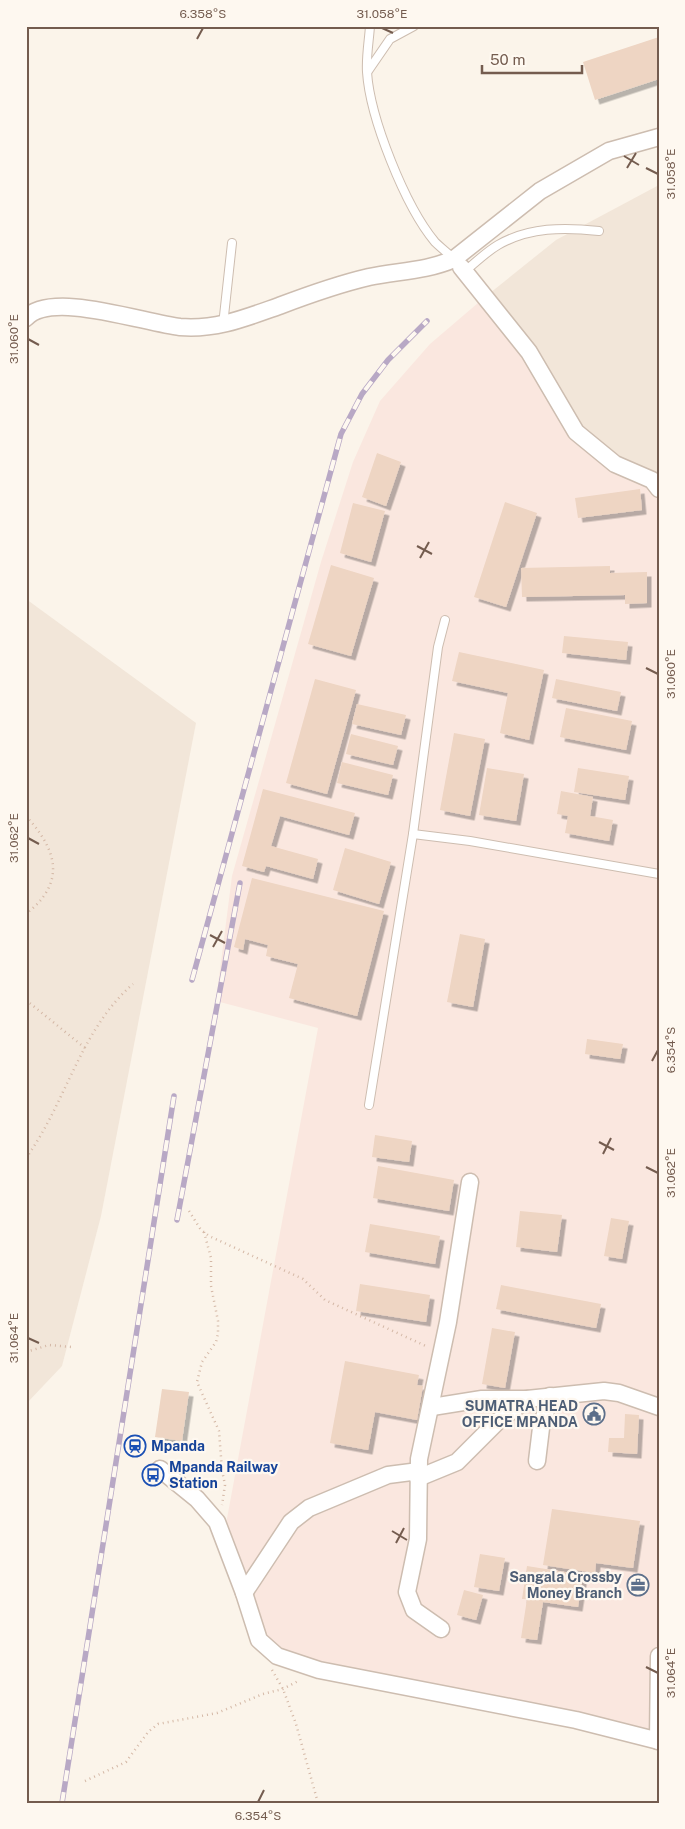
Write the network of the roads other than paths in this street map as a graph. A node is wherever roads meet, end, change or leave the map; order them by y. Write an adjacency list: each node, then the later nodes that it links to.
1 (370, 26): 3 (lane)
2 (414, 26): 3 (lane)
3 (367, 72): 7 (lane)
4 (659, 137): 7 (street)
5 (599, 231): 7 (lane)
6 (232, 243): 9 (lane)
7 (460, 266): 9 (street); 10 (street)
8 (26, 318): 9 (street)
9 (223, 325)
10 (659, 489)
11 (445, 620): 12 (lane)
12 (413, 834): 13 (lane); 14 (lane)
13 (659, 874)
14 (369, 1105)
15 (470, 1182): 18 (street)
16 (550, 1396): 17 (street); 19 (street); 20 (street)
17 (527, 1399): 18 (street); 22 (street)
18 (432, 1407): 22 (street)
19 (659, 1407)
20 (537, 1461)
21 (160, 1469): 23 (street)
22 (418, 1474): 23 (street); 24 (street)
23 (244, 1593): 26 (street)
24 (441, 1628)
25 (659, 1656): 26 (street)
26 (658, 1741)

